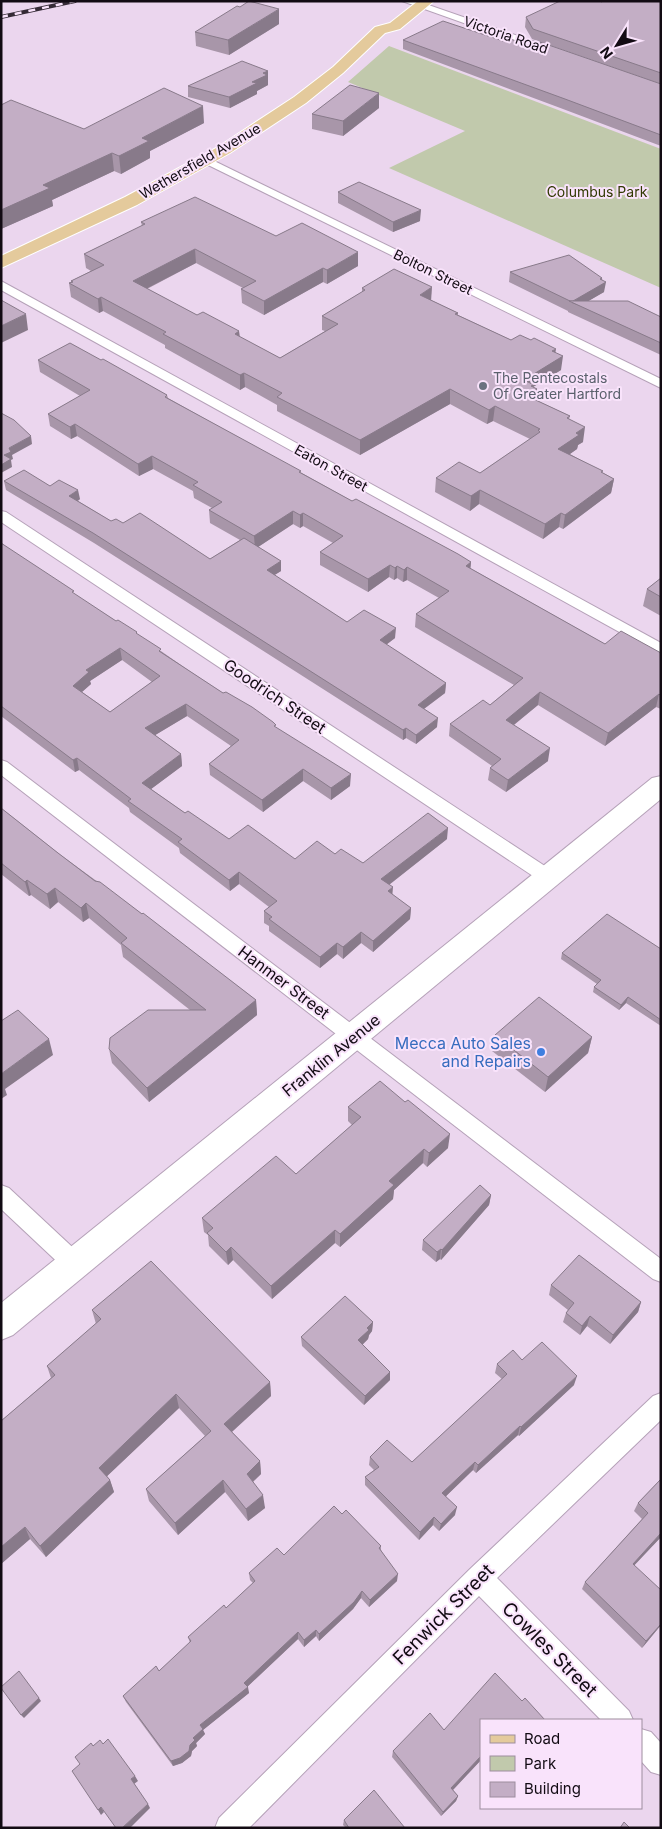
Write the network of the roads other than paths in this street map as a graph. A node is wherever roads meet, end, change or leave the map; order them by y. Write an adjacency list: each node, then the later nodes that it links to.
1 (415, 2): 2 (street, Victoria Road); 3 (main road, Wethersfield Avenue)
2 (578, 60)
3 (206, 160): 4 (main road, Wethersfield Avenue); 6 (street, Bolton Street)
4 (3, 260)
5 (7, 288): 8 (street, Eaton Street)
6 (661, 384)
7 (1, 515): 11 (street, Goodrich Street)
8 (661, 650)
9 (1, 766): 12 (street, Hanmer Street)
10 (661, 785): 11 (main road, Franklin Avenue)
11 (548, 877): 12 (main road, Franklin Avenue)
12 (354, 1036): 14 (main road, Franklin Avenue); 15 (street, Hanmer Street)
13 (1, 1195): 14 (street)
14 (75, 1264): 16 (main road, Franklin Avenue)
15 (661, 1272)
16 (1, 1324)
17 (661, 1404): 18 (street, Fenwick Street)
18 (480, 1578): 19 (street, Cowles Street); 22 (street, Fenwick Street)
19 (619, 1719)
20 (642, 1743): 21 (street)
21 (661, 1762)
22 (229, 1828)

